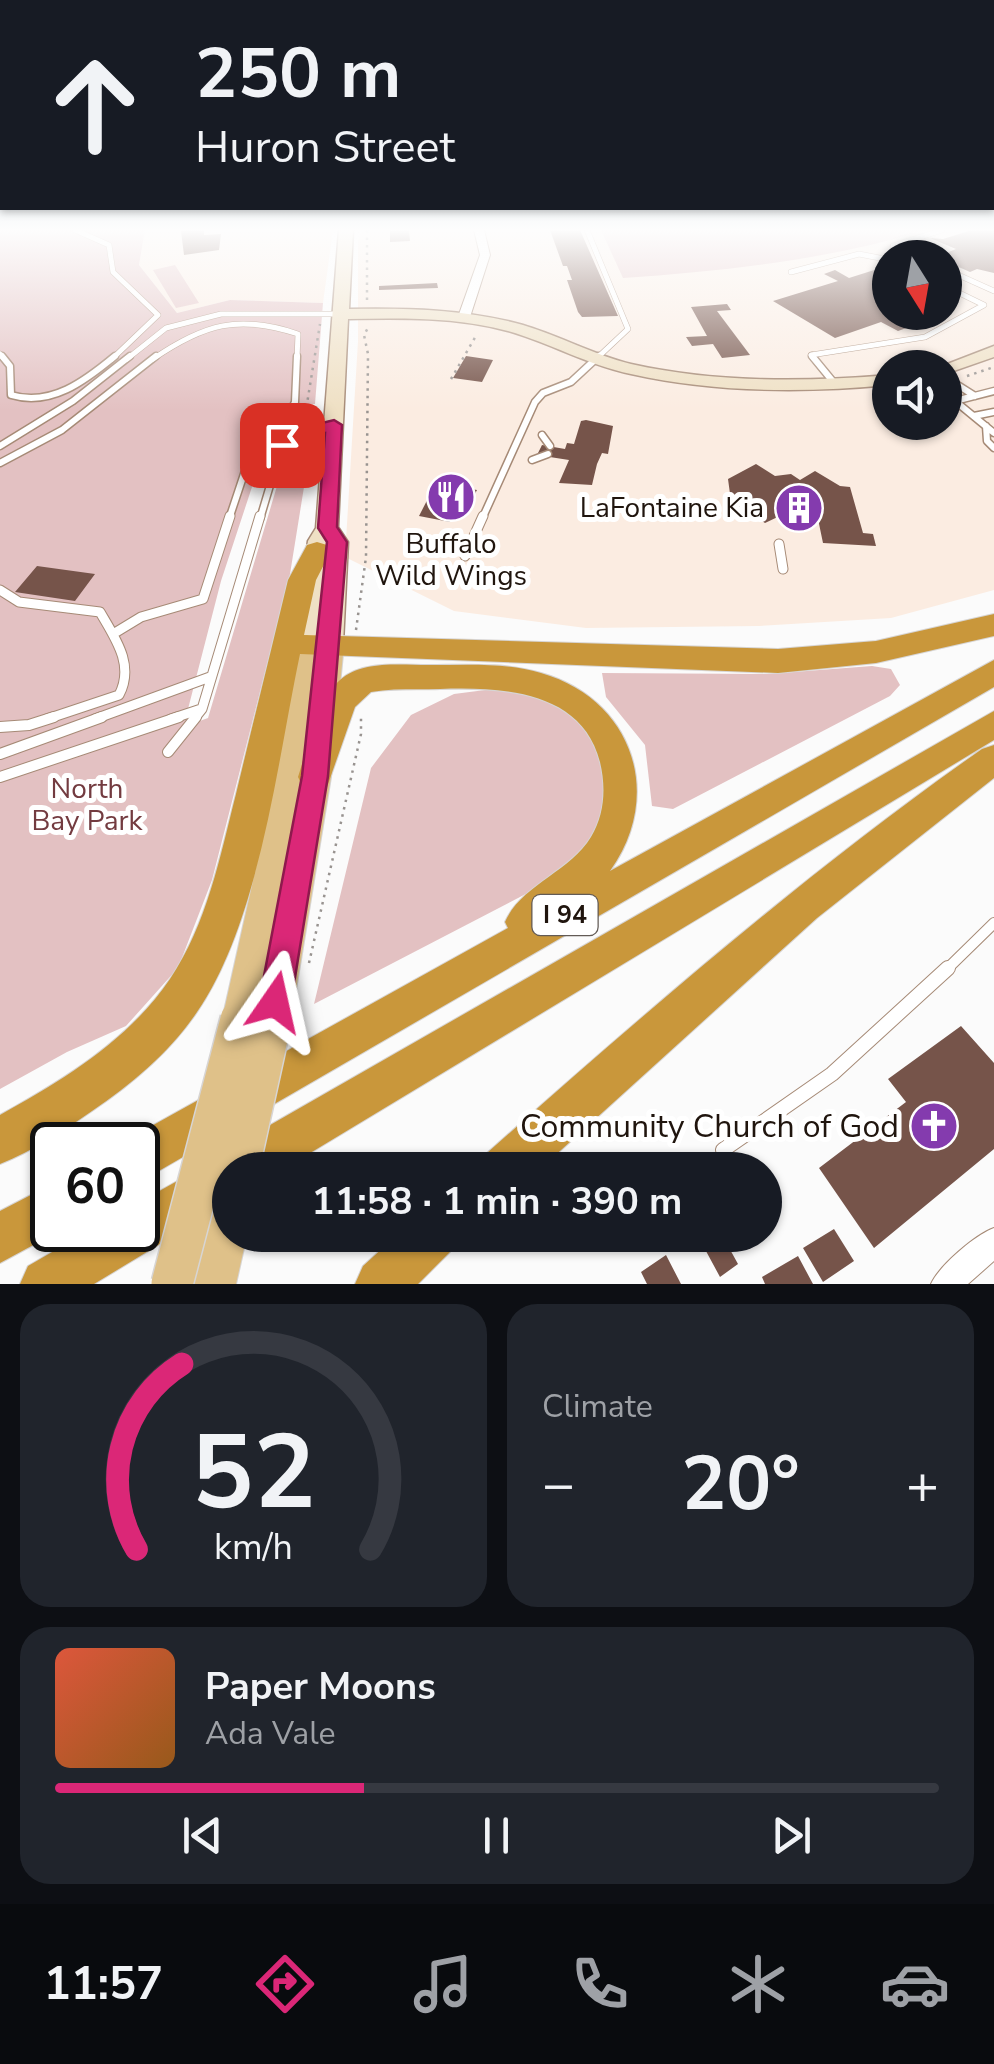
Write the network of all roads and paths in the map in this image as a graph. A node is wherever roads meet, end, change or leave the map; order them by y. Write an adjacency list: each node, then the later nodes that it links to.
1 (132, 290): 16 (lane)
2 (342, 290): 10 (main road)
3 (365, 290): 7 (path)
4 (473, 290): 11 (street)
5 (612, 290): 17 (lane)
6 (962, 294): 8 (lane)
7 (370, 305)
8 (984, 305): 9 (lane); 23 (lane)
9 (994, 309)
10 (340, 314): 11 (main road); 29 (main road); 33 (lane)
11 (464, 316): 17 (main road)
12 (369, 320): 45 (path)
13 (316, 325): 31 (path)
14 (481, 328): 21 (path)
15 (994, 351): 19 (main road)
16 (0, 354)
17 (596, 360): 23 (main road); 40 (lane)
18 (994, 367): 20 (path)
19 (962, 369)
20 (962, 372)
21 (451, 379)
22 (872, 381): 23 (main road)
23 (835, 384)
24 (962, 388): 26 (lane)
25 (994, 392): 26 (lane)
26 (975, 396): 28 (lane)
27 (994, 412): 28 (lane)
28 (974, 416): 30 (lane)
29 (334, 425): 31 (lane); 38 (main road)
30 (990, 430): 34 (lane)
31 (301, 433): 47 (lane)
32 (542, 435): 35 (lane)
33 (0, 446)
34 (994, 448)
35 (549, 450): 36 (lane)
36 (532, 460)
37 (0, 463): 44 (lane)
38 (322, 539): 45 (main road); 63 (highway)
39 (778, 544): 41 (lane)
40 (465, 556)
41 (783, 570)
42 (0, 590): 44 (lane)
43 (994, 626): 45 (highway)
44 (112, 634): 52 (lane)
45 (331, 640): 58 (main road); 62 (main road)
46 (994, 672): 60 (highway, I 94)
47 (210, 677): 48 (lane); 49 (lane)
48 (131, 706): 53 (lane); 55 (lane)
49 (202, 709): 53 (lane); 54 (lane)
50 (361, 715): 61 (path)
51 (994, 724): 67 (highway, I 94)
52 (0, 728)
53 (138, 730): 57 (lane)
54 (168, 752)
55 (0, 754)
56 (994, 758): 68 (highway)
57 (0, 776)
58 (315, 776): 60 (highway); 62 (main road)
59 (994, 923): 65 (lane)
60 (476, 965): 64 (highway, I 94)
61 (307, 972)
62 (258, 1011): 66 (main road, bridge); 78 (main road, bridge)
63 (0, 1141)
64 (160, 1147)
65 (722, 1150)
66 (240, 1152)
67 (269, 1152)
68 (524, 1152)
69 (212, 1186): 70 (highway)
70 (160, 1216)
71 (30, 1221): 72 (highway)
72 (0, 1238)
73 (994, 1242): 81 (street)
74 (100, 1252): 77 (highway)
75 (221, 1252): 79 (main road)
76 (415, 1252): 80 (highway)
77 (46, 1284)
78 (172, 1284)
79 (214, 1284)
80 (380, 1284)
81 (946, 1284)

